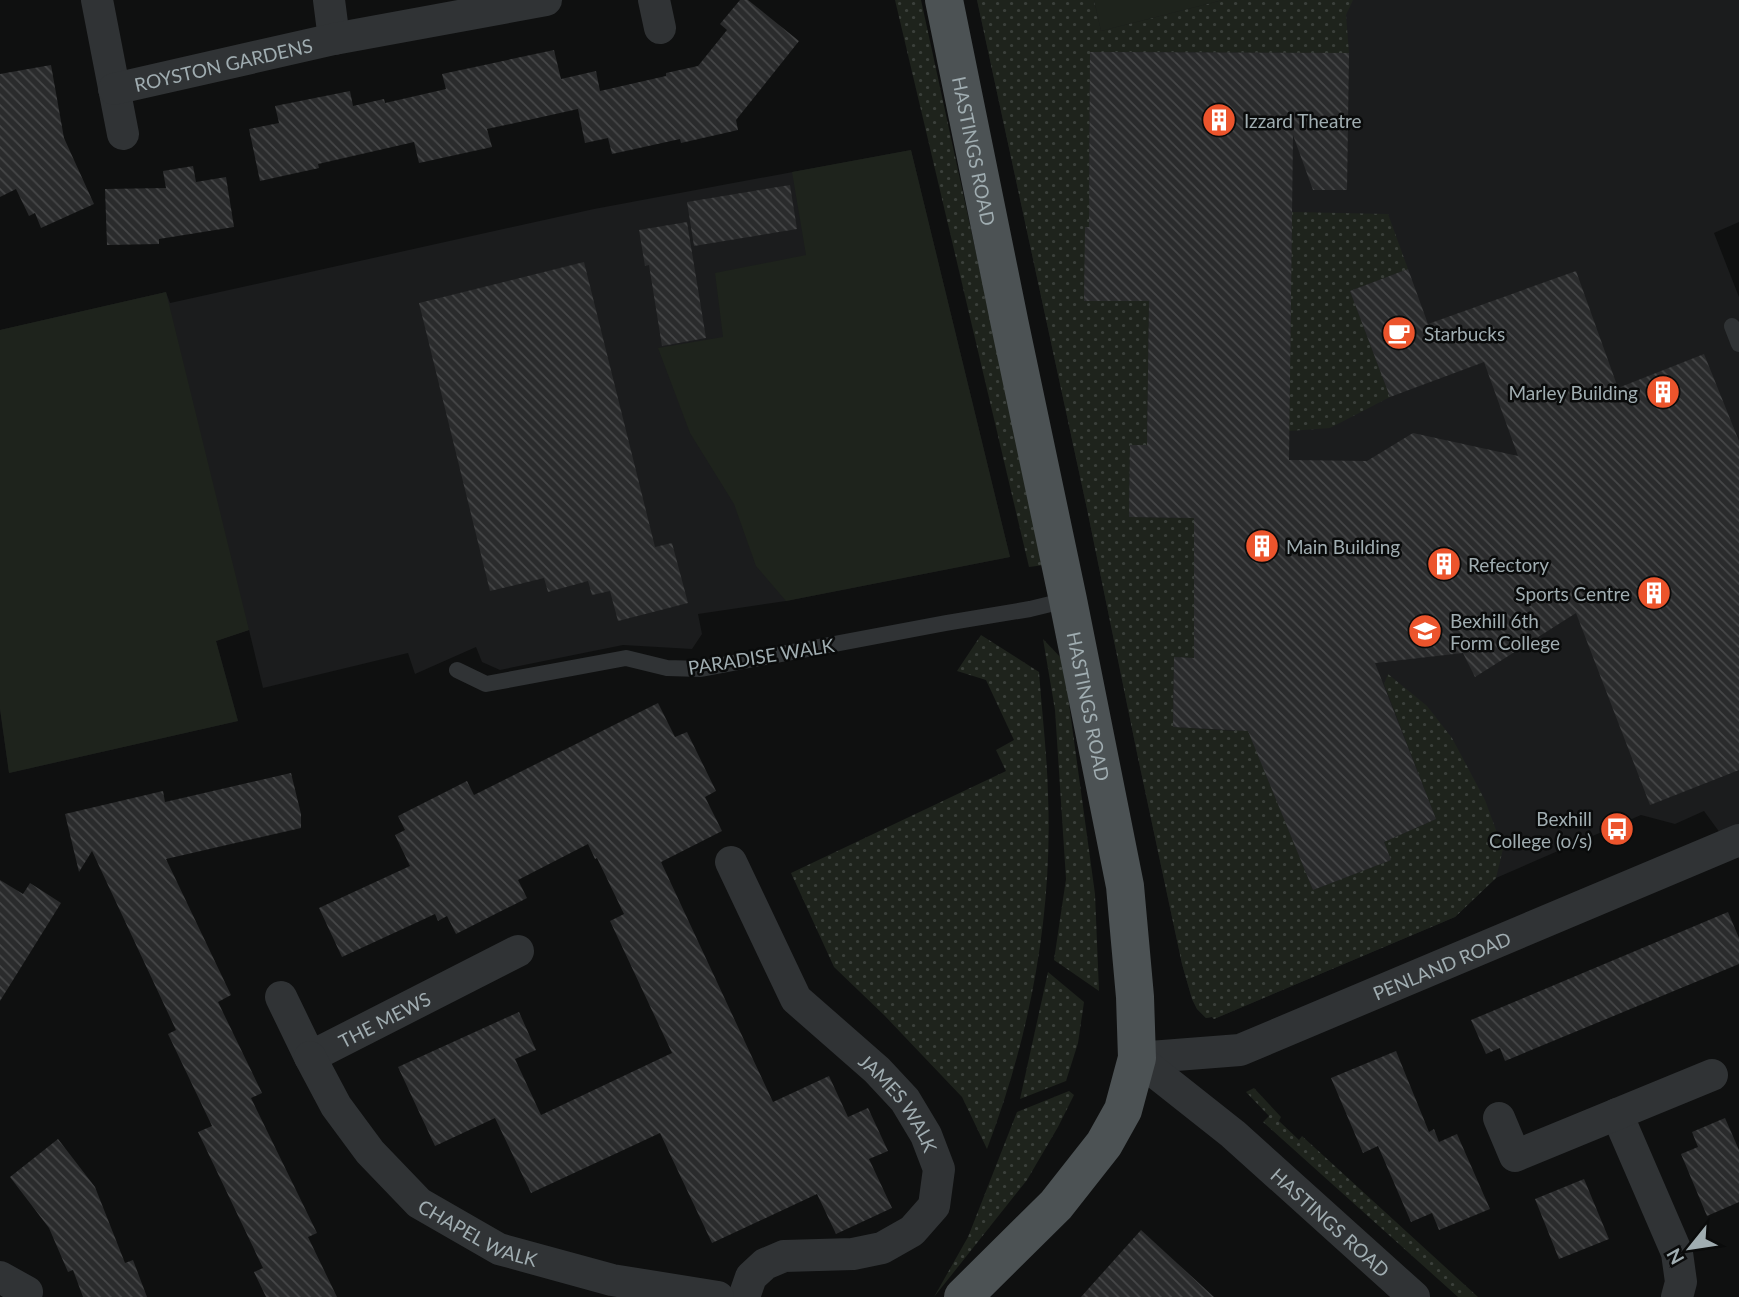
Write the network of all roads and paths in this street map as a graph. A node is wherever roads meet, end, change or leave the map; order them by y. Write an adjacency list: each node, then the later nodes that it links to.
1 (97, 0): 6 (street, ROYSTON GARDENS)
2 (329, 0): 5 (street, ROYSTON GARDENS)
3 (546, 0): 5 (street, ROYSTON GARDENS)
4 (944, 0): 10 (main road, HASTINGS ROAD)
5 (334, 39): 6 (street, ROYSTON GARDENS)
6 (114, 89): 7 (street, ROYSTON GARDENS)
7 (123, 134)
8 (1732, 326): 9 (lane)
9 (1739, 344)
10 (1068, 600): 11 (lane, PARADISE WALK); 17 (main road, HASTINGS ROAD)
11 (457, 670)
12 (1739, 840): 17 (street, PENLAND ROAD)
13 (731, 862): 22 (street, JAMES WALK)
14 (518, 951): 16 (street, THE MEWS)
15 (281, 997): 16 (street)
16 (310, 1057): 21 (street, CHAPEL WALK)
17 (1137, 1058): 23 (main road); 24 (street, HASTINGS ROAD)
18 (1712, 1075): 19 (street)
19 (1617, 1114): 20 (street); 25 (street)
20 (1499, 1118)
21 (718, 1297)
22 (744, 1297)
23 (963, 1297)
24 (1414, 1297)
25 (1676, 1297)

